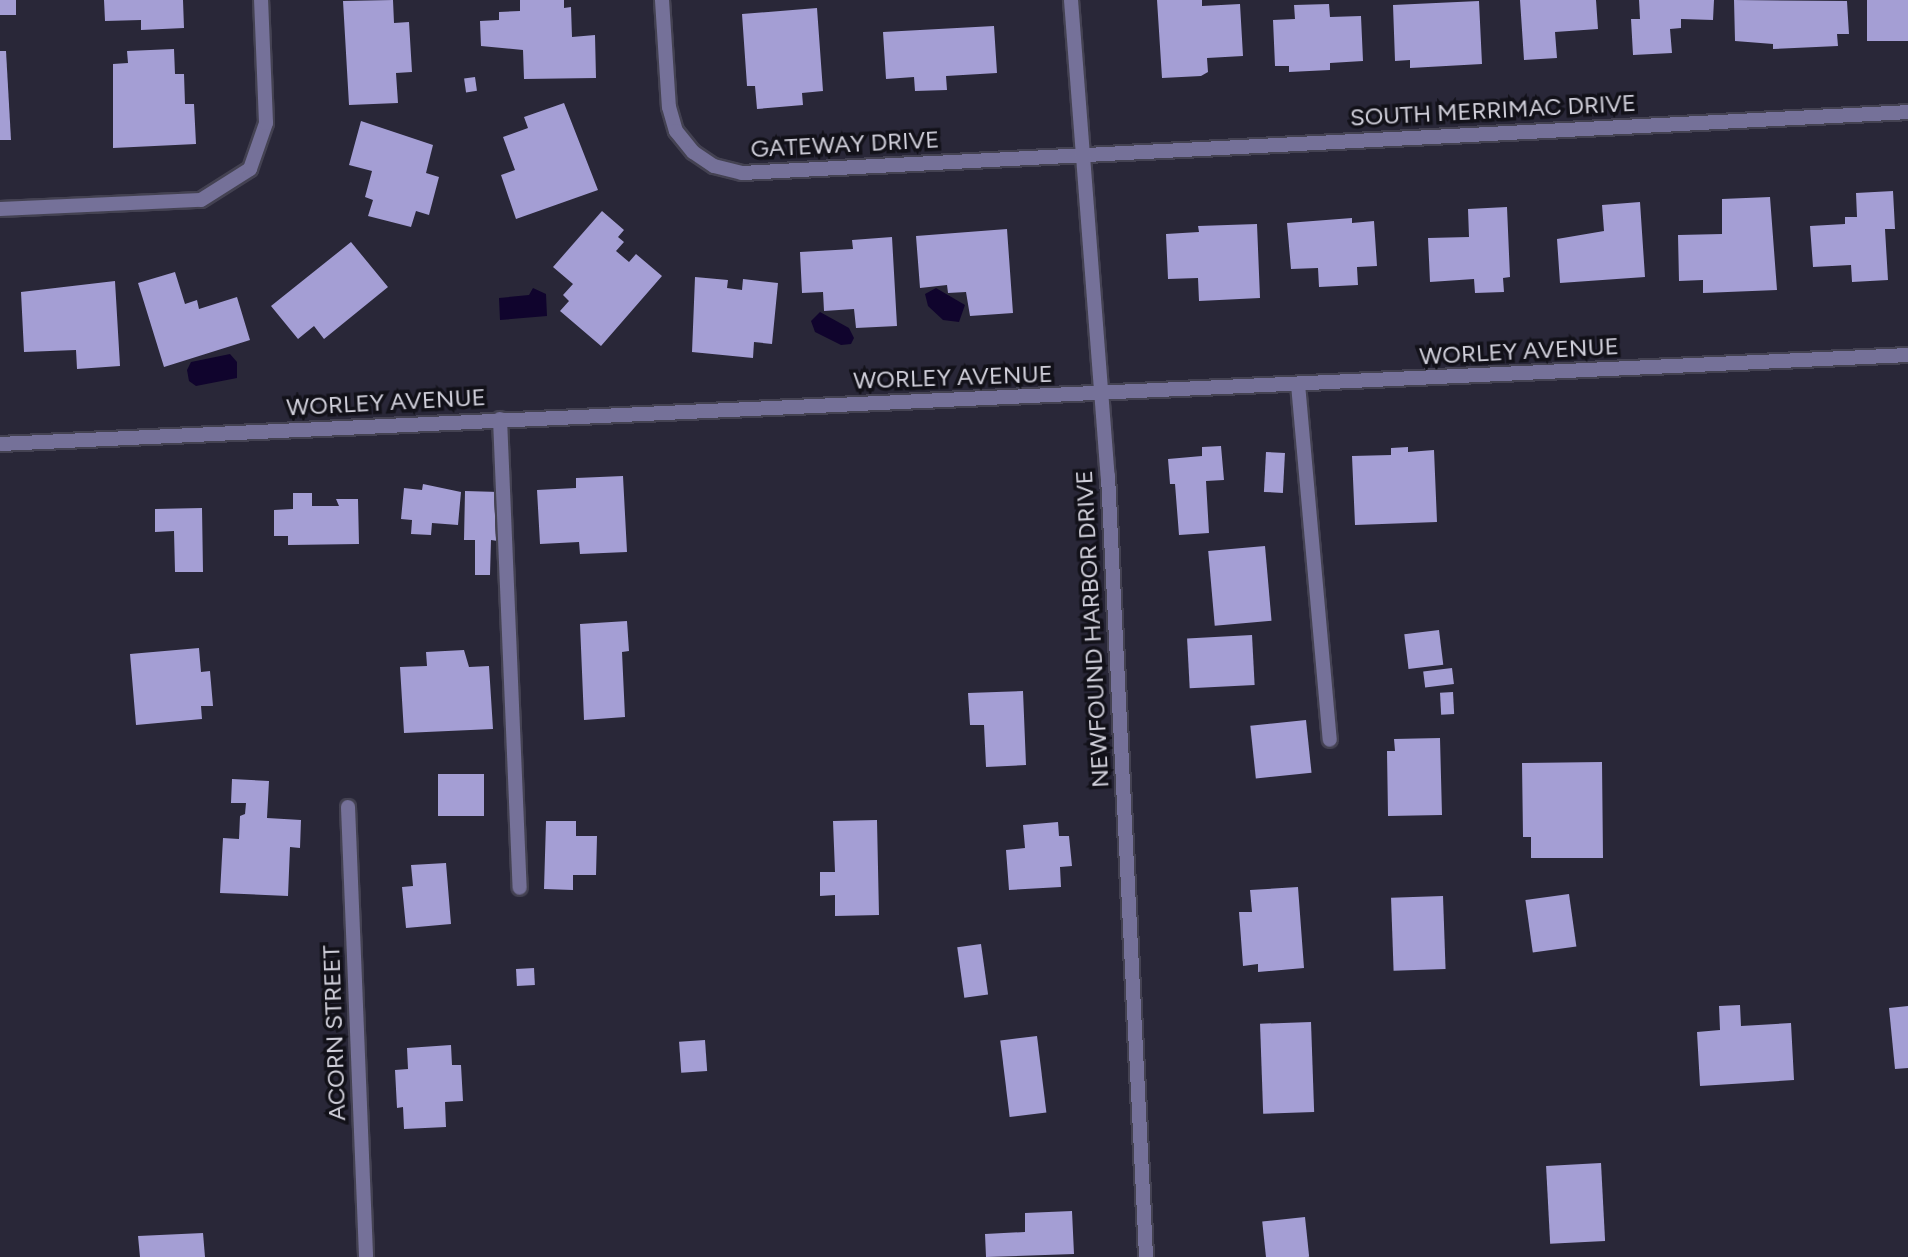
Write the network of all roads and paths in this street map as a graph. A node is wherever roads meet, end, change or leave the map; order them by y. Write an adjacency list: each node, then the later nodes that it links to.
1 (261, 0): 6 (street)
2 (662, 0): 5 (street, GATEWAY DRIVE)
3 (1071, 0): 5 (street, NEWFOUND HARBOR DRIVE)
4 (1908, 112): 5 (street, SOUTH MERRIMAC DRIVE)
5 (1080, 154): 9 (street, NEWFOUND HARBOR DRIVE)
6 (0, 209)
7 (1908, 355): 8 (street, WORLEY AVENUE)
8 (1298, 384): 9 (street, WORLEY AVENUE); 12 (street)
9 (1101, 393): 10 (street, WORLEY AVENUE); 16 (street, NEWFOUND HARBOR DRIVE)
10 (500, 419): 11 (street, WORLEY AVENUE); 14 (street)
11 (0, 444)
12 (1330, 740)
13 (348, 807): 15 (street, ACORN STREET)
14 (520, 888)
15 (366, 1257)
16 (1146, 1257)

